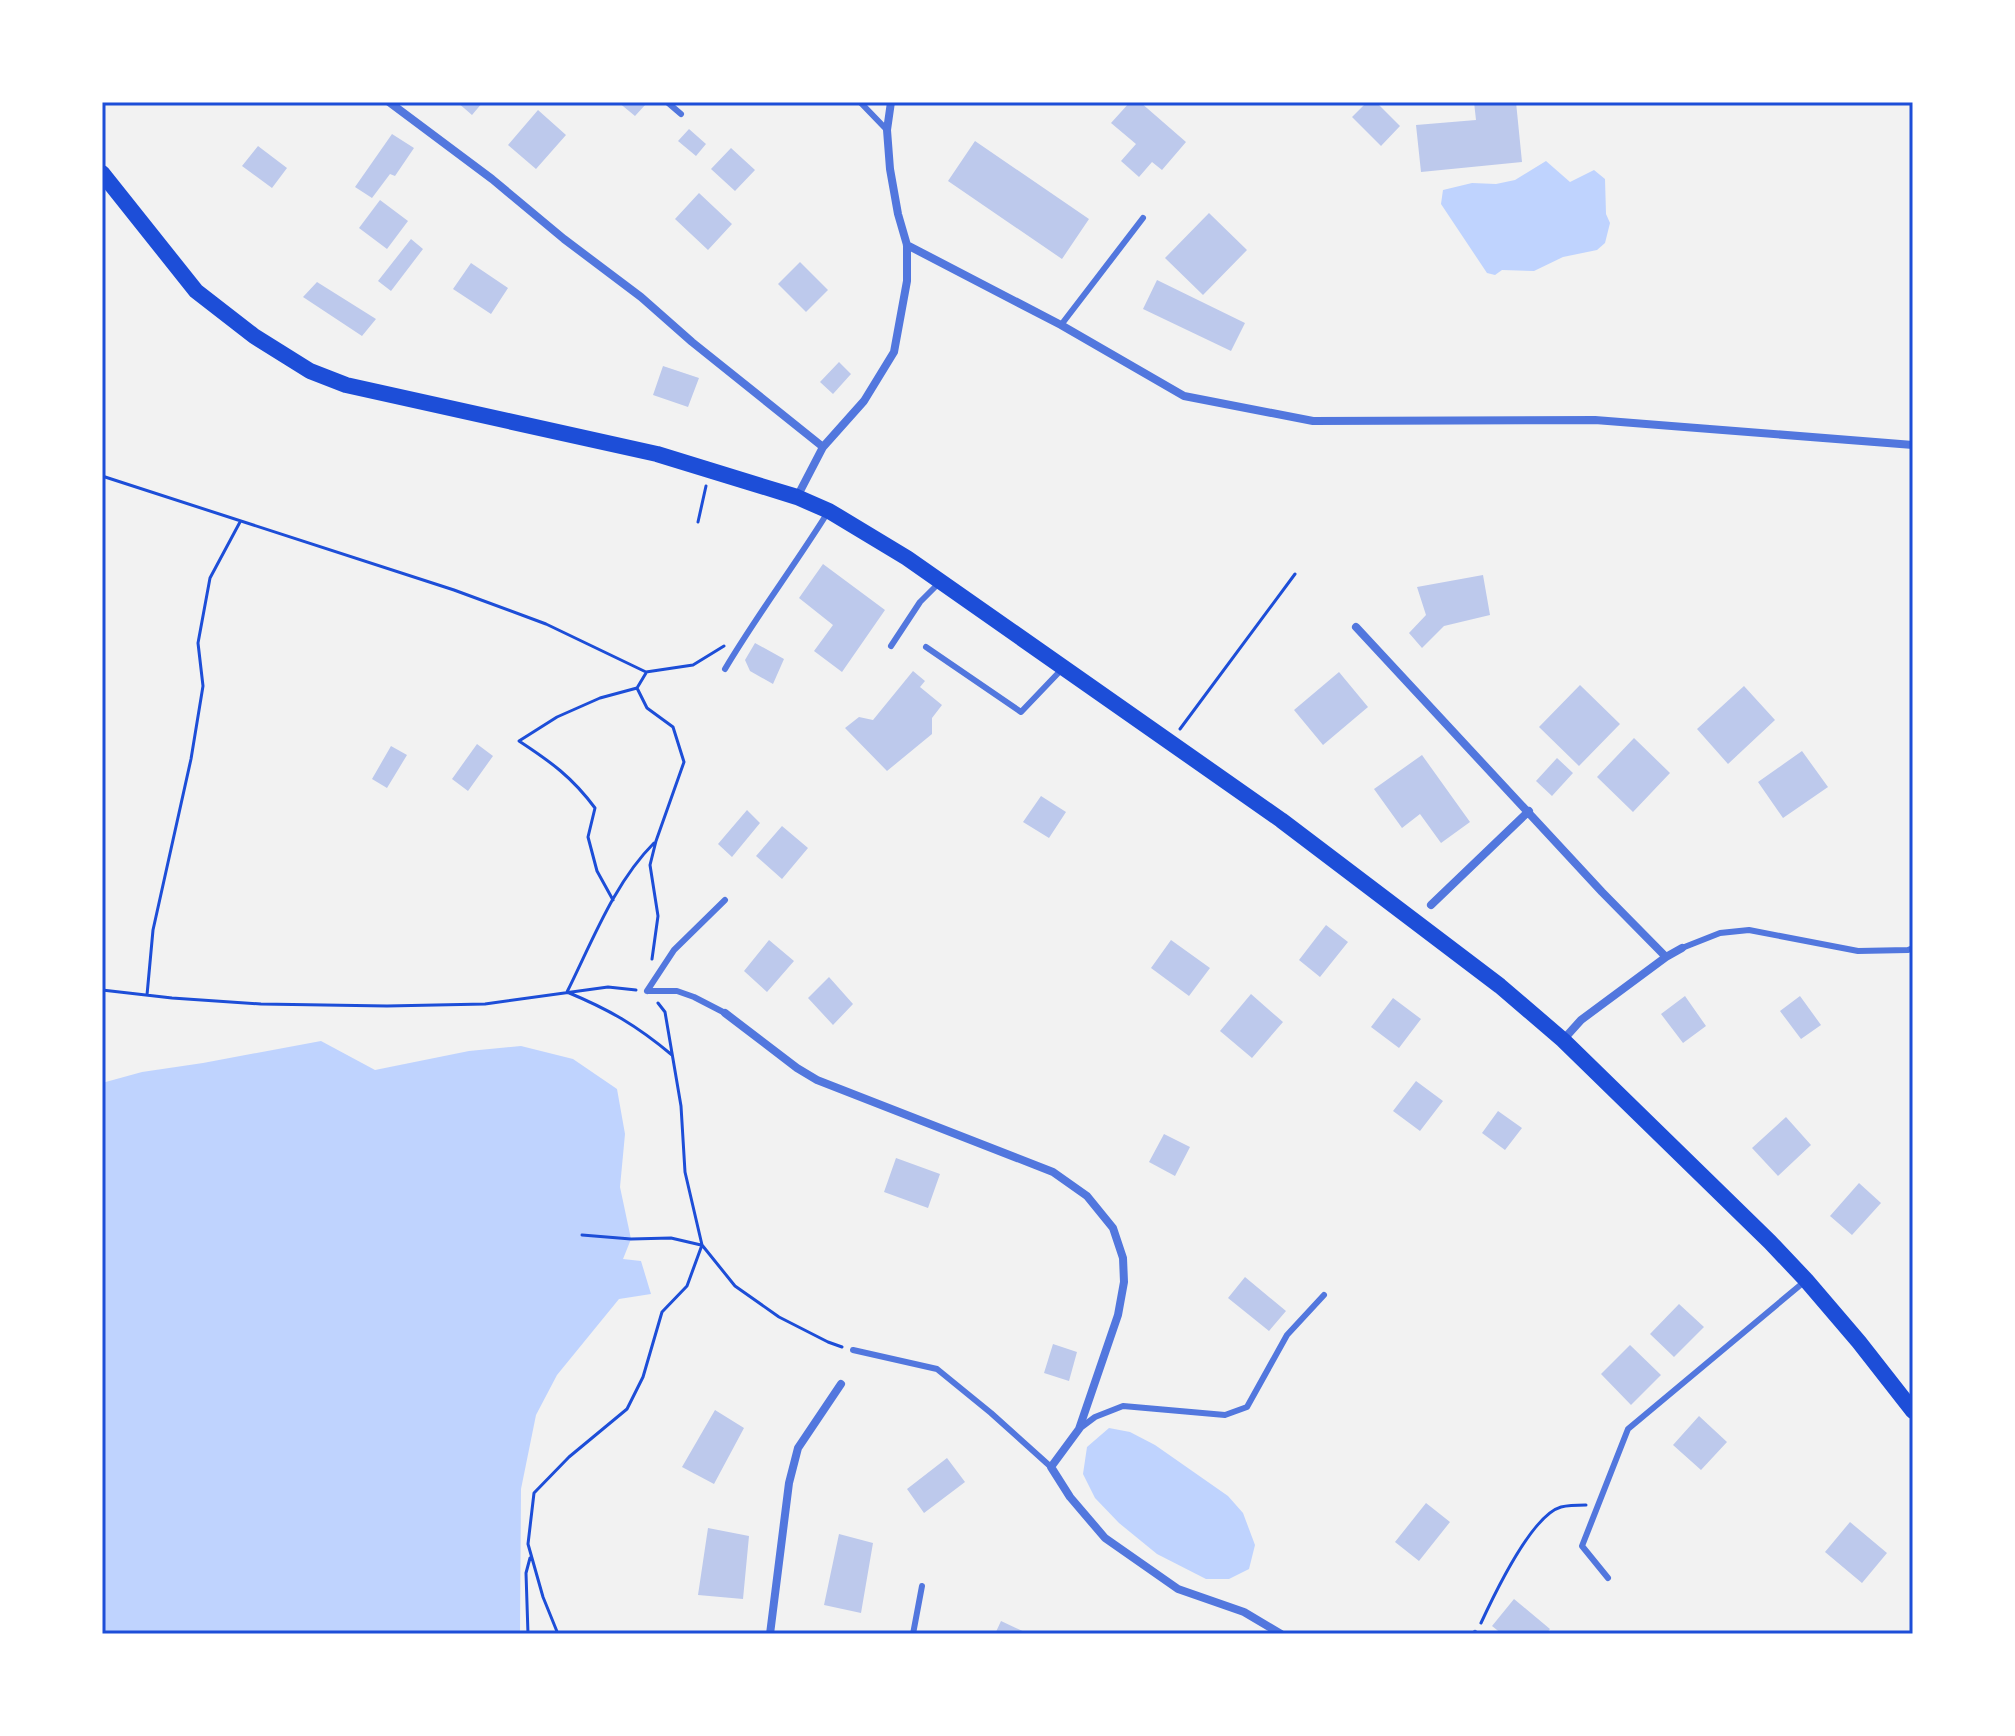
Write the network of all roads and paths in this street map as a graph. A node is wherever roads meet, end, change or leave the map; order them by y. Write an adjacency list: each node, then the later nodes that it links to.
1 (389, 102): 12 (street)
2 (667, 102): 5 (lane)
3 (860, 102): 6 (lane)
4 (891, 102): 6 (street)
5 (681, 114)
6 (887, 130): 9 (street)
7 (102, 173): 13 (main road)
8 (1143, 218): 10 (lane)
9 (907, 245): 10 (street); 12 (street)
10 (1061, 325): 11 (street)
11 (1913, 445)
12 (823, 447): 15 (street)
13 (709, 470): 15 (main road); 18 (path)
14 (102, 476): 17 (path)
15 (797, 497): 16 (main road)
16 (829, 511): 20 (main road); 22 (lane)
17 (240, 522): 27 (path); 42 (path)
18 (698, 522)
19 (1295, 574): 29 (path)
20 (940, 581): 23 (lane); 25 (main road)
21 (1356, 627): 30 (street)
22 (747, 632): 26 (lane); 27 (path)
23 (891, 646)
24 (926, 647): 25 (lane)
25 (1063, 668): 29 (main road)
26 (725, 669)
27 (646, 672): 28 (path)
28 (637, 688): 31 (path); 32 (path)
29 (1171, 742): 44 (main road)
30 (1529, 811): 34 (street); 37 (street)
31 (656, 841): 32 (path); 38 (path)
32 (613, 900): 41 (path)
33 (725, 900): 40 (lane)
34 (1431, 905)
35 (1682, 948): 36 (lane); 37 (street)
36 (1913, 948)
37 (1666, 957): 44 (street)
38 (652, 961)
39 (102, 990): 42 (path)
40 (647, 991): 41 (path); 43 (lane); 45 (path)
41 (567, 992): 42 (path); 45 (path)
42 (147, 995)
43 (725, 1013): 53 (street)
44 (1563, 1040): 48 (main road)
45 (672, 1055): 47 (path)
46 (582, 1235): 47 (path)
47 (702, 1245): 50 (path); 56 (path)
48 (1806, 1280): 52 (main road); 55 (lane)
49 (1324, 1295): 53 (lane)
50 (853, 1350): 54 (lane)
51 (841, 1384): 61 (street)
52 (1913, 1411)
53 (1079, 1429): 54 (street)
54 (1051, 1467): 63 (street)
55 (1598, 1503): 57 (lane); 64 (path)
56 (531, 1554): 59 (path); 60 (path)
57 (1608, 1578)
58 (922, 1586): 62 (lane)
59 (528, 1634)
60 (558, 1634)
61 (770, 1634)
62 (913, 1634)
63 (1281, 1634)
64 (1476, 1634)

